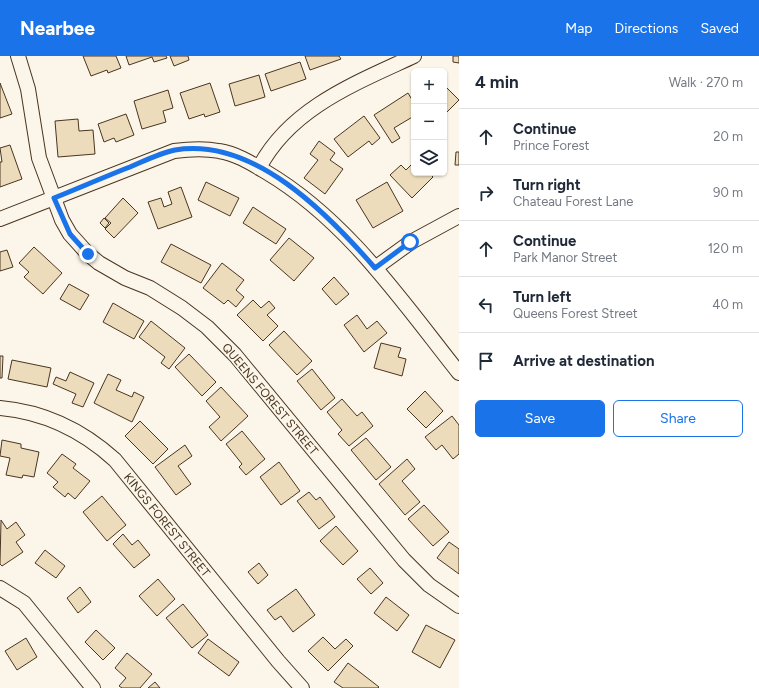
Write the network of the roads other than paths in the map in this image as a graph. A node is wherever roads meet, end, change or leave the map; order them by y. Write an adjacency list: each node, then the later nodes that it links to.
1 (18, 56): 4 (street, QUEENS FOREST STREET)
2 (414, 56): 3 (street)
3 (259, 168): 4 (street); 7 (street)
4 (54, 198): 6 (street); 11 (street, QUEENS FOREST STREET)
5 (459, 216): 7 (street)
6 (0, 219)
7 (375, 268): 8 (street)
8 (459, 373)
9 (0, 408): 13 (street, KINGS FOREST STREET)
10 (0, 588): 12 (street)
11 (459, 606)
12 (94, 688)
13 (302, 688)

